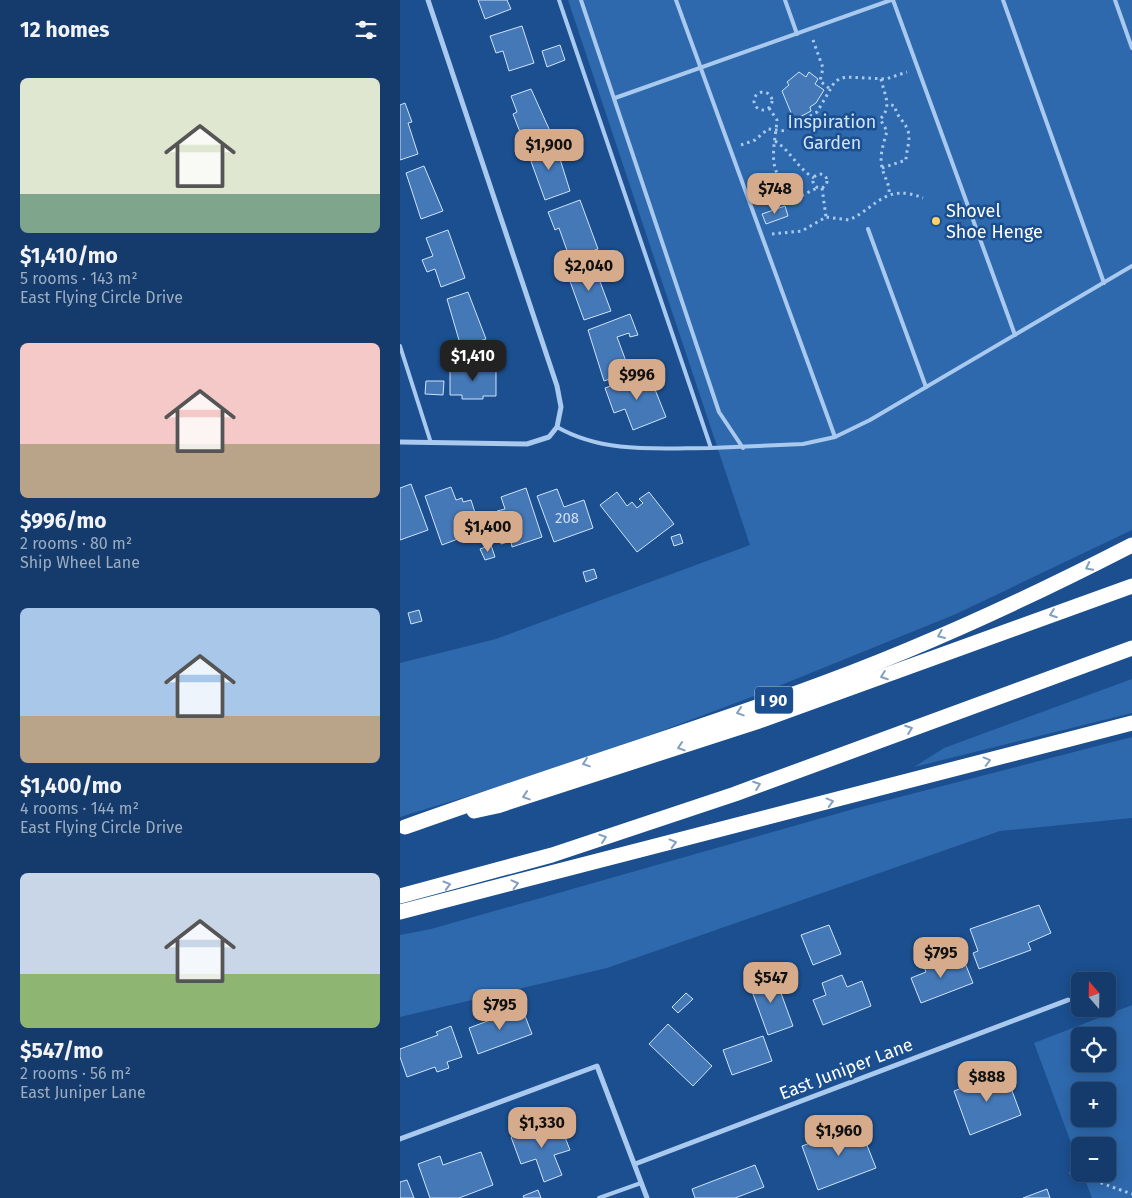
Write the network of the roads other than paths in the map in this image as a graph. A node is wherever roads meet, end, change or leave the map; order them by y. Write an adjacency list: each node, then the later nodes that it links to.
1 (428, 0): 19 (street)
2 (559, 0): 23 (lane)
3 (581, 0): 12 (lane)
4 (676, 0): 11 (lane)
5 (785, 0): 9 (lane)
6 (892, 0): 9 (lane); 16 (lane)
7 (1003, 0): 15 (lane)
8 (1114, 0): 10 (lane)
9 (798, 34): 11 (lane)
10 (1132, 48)
11 (701, 68): 12 (lane); 20 (lane)
12 (615, 98): 24 (lane)
13 (868, 229): 18 (lane)
14 (1132, 266): 15 (lane)
15 (1104, 283): 16 (lane)
16 (1015, 335): 18 (lane)
17 (400, 346): 22 (lane)
18 (926, 387): 20 (lane)
19 (557, 427): 22 (street); 23 (lane)
20 (835, 437): 24 (lane)
21 (400, 442): 22 (street)
22 (432, 443)
23 (711, 448): 24 (lane)
24 (743, 448)
25 (1132, 545): 29 (highway, I 90, one-way to 29)
26 (1132, 586): 29 (highway, I 90, one-way to 29)
27 (1132, 648): 30 (highway, one-way to 27)
28 (1132, 723): 31 (highway, one-way to 28)
29 (402, 828)
30 (400, 896)
31 (400, 912)
32 (1068, 1000): 34 (street, East Juniper Lane)
33 (400, 1139): 34 (street)
34 (634, 1164): 35 (street)
35 (641, 1182): 36 (lane); 37 (street)
36 (599, 1198)
37 (647, 1198)

